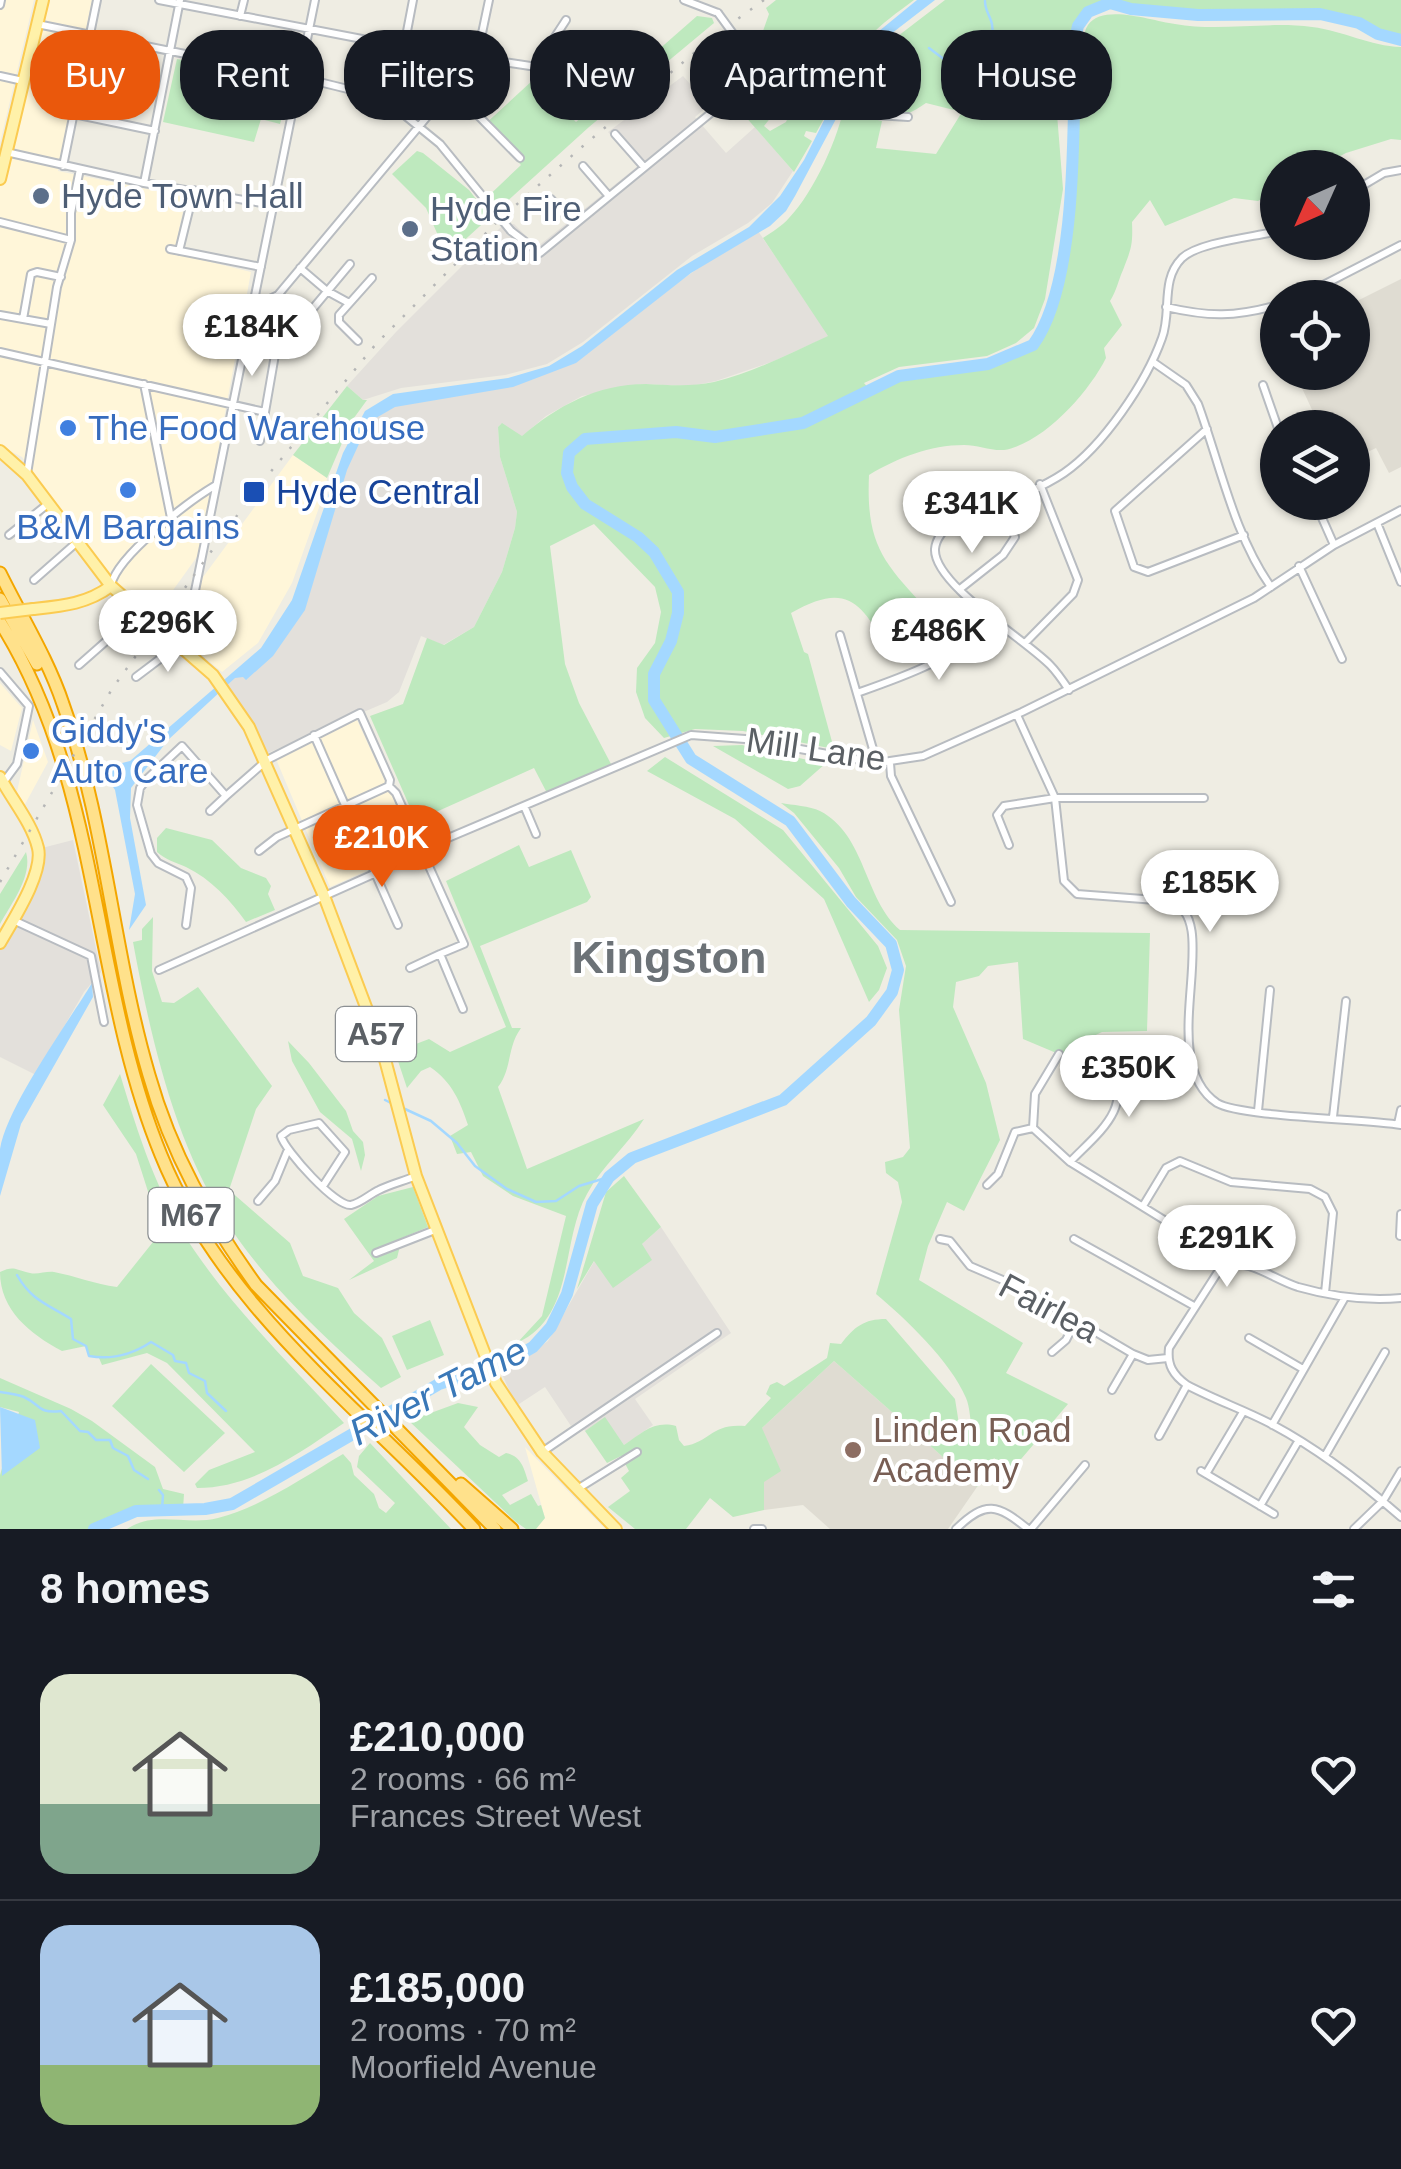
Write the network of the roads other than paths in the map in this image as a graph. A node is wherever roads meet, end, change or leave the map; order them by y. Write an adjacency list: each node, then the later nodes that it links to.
1 (43, 0): 12 (main road)
2 (97, 0): 15 (street)
3 (159, 0): 9 (street)
4 (244, 0): 10 (street)
5 (315, 0): 13 (street)
6 (413, 0): 16 (street)
7 (489, 0): 17 (street)
8 (684, 0): 19 (street, bridge)
9 (180, 2): 10 (street); 22 (street)
10 (240, 16): 13 (street)
11 (566, 20): 18 (street)
12 (38, 24): 14 (street); 25 (main road)
13 (309, 29): 20 (street)
14 (69, 30)
15 (91, 30)
16 (407, 30)
17 (483, 30)
18 (559, 30)
19 (731, 30)
20 (344, 36)
21 (160, 50): 22 (street)
22 (169, 52): 23 (street); 34 (street)
23 (180, 54)
24 (0, 76): 25 (street)
25 (22, 82): 36 (main road)
26 (324, 83): 33 (street)
27 (73, 120): 38 (street)
28 (102, 120): 34 (street)
29 (291, 120): 49 (street)
30 (423, 120): 33 (street)
31 (482, 120): 37 (street)
32 (703, 120): 40 (street)
33 (418, 126): 51 (street, bridge); 57 (street)
34 (154, 131): 45 (street)
35 (615, 134): 40 (street)
36 (6, 152): 38 (street); 43 (main road)
37 (520, 158)
38 (63, 166): 41 (street)
39 (583, 166): 47 (street)
40 (644, 167): 47 (street)
41 (80, 169): 45 (street); 53 (street)
42 (1401, 170): 44 (street)
43 (0, 179)
44 (1370, 181)
45 (144, 183): 46 (street)
46 (194, 190): 49 (street); 56 (street)
47 (608, 196): 51 (street)
48 (550, 199): 51 (street)
49 (274, 205): 56 (street)
50 (0, 222): 53 (street)
51 (573, 224)
52 (1260, 235): 64 (street)
53 (71, 240): 58 (street)
54 (1401, 245): 60 (street)
55 (350, 264): 61 (street)
56 (261, 267): 62 (street)
57 (300, 268): 61 (street); 62 (street)
58 (61, 277): 68 (street); 69 (street)
59 (372, 278): 63 (street)
60 (1333, 280)
61 (327, 291): 63 (street); 66 (street)
62 (254, 299): 76 (street)
63 (349, 303): 71 (street)
64 (1166, 307): 65 (street); 74 (street)
65 (1260, 309)
66 (310, 312)
67 (0, 315): 68 (street)
68 (22, 318): 69 (street)
69 (51, 324): 73 (street)
70 (287, 338): 77 (street)
71 (358, 341)
72 (0, 352): 73 (street)
73 (44, 361): 75 (street); 82 (street)
74 (1154, 362): 78 (street); 85 (street)
75 (144, 384): 76 (street); 89 (street)
76 (232, 402): 77 (street); 83 (street)
77 (265, 412): 79 (street)
78 (1207, 429): 94 (street); 94 (street)
79 (260, 440)
80 (0, 452): 82 (main road, A57)
81 (0, 466): 82 (main road)
82 (22, 471): 86 (main road, A57)
83 (216, 484): 89 (street); 112 (street)
84 (914, 484): 88 (street)
85 (1040, 484): 88 (street); 111 (street)
86 (49, 503): 93 (street); 95 (main road, A57)
87 (1401, 510): 91 (street, Mill Lane)
88 (972, 514): 103 (street)
89 (171, 518): 101 (street)
90 (1322, 520): 96 (street)
91 (1377, 524): 96 (street, Mill Lane); 100 (street)
92 (1011, 528): 103 (street)
93 (9, 535)
94 (1244, 535): 102 (street)
95 (76, 542): 99 (street); 101 (main road, A57)
96 (1334, 545): 97 (street, Mill Lane)
97 (1299, 566): 102 (street, Mill Lane); 113 (street)
98 (0, 573): 122 (highway, M67)
99 (34, 580)
100 (1401, 582)
101 (110, 586): 105 (main road, bridge); 106 (main road, A57)
102 (1271, 587): 118 (street, Mill Lane)
103 (960, 589): 108 (street)
104 (0, 599): 122 (highway, M67)
105 (0, 613)
106 (138, 613): 112 (main road, A57); 114 (street)
107 (0, 622): 117 (highway, M67)
108 (994, 622): 111 (street); 119 (street)
109 (0, 632): 117 (highway, M67)
110 (840, 634): 119 (street)
111 (1026, 643): 118 (street)
112 (177, 644): 116 (street); 123 (main road, A57)
113 (1342, 659)
114 (78, 665)
115 (0, 672): 126 (street)
116 (136, 677)
117 (32, 680): 200 (highway, M67)
118 (1069, 690): 120 (street, Mill Lane)
119 (857, 694): 125 (street)
120 (1016, 715): 124 (street, Mill Lane); 129 (street)
121 (314, 735): 123 (street); 127 (street); 131 (street)
122 (79, 759): 198 (highway, M67)
123 (267, 760): 128 (street); 134 (main road, A57)
124 (890, 763): 125 (street, Mill Lane); 141 (street)
125 (876, 764): 132 (street, Mill Lane)
126 (2, 780): 142 (main road)
127 (390, 786): 131 (street); 137 (street)
128 (226, 796): 133 (street); 144 (street)
129 (1055, 798): 130 (street); 136 (street); 156 (street)
130 (1204, 798)
131 (346, 807): 134 (street); 139 (street)
132 (525, 808): 135 (street); 137 (street, Mill Lane)
133 (210, 811)
134 (294, 830): 138 (street); 140 (main road, A57)
135 (536, 834)
136 (1009, 845)
137 (422, 849): 139 (street, Mill Lane); 146 (street)
138 (259, 851)
139 (376, 873): 140 (street, Mill Lane); 143 (street)
140 (324, 896): 148 (street, Mill Lane); 162 (main road, A57)
141 (952, 902)
142 (13, 920): 145 (main road); 152 (street)
143 (398, 924)
144 (186, 926)
145 (0, 943)
146 (440, 954): 147 (street); 151 (street)
147 (410, 968)
148 (160, 970)
149 (1270, 990): 156 (street)
150 (1346, 1001): 157 (street)
151 (464, 1010)
152 (104, 1022)
153 (1059, 1054): 159 (street)
154 (1110, 1063): 161 (street)
155 (1401, 1110): 158 (street)
156 (1258, 1112): 157 (street)
157 (1333, 1117): 158 (street)
158 (1400, 1124)
159 (1033, 1128): 161 (street); 163 (street)
160 (288, 1152): 164 (street); 164 (street); 165 (street)
161 (1070, 1162): 166 (street)
162 (416, 1176): 164 (street); 168 (main road, A57)
163 (987, 1185)
164 (323, 1186)
165 (258, 1202)
166 (1143, 1206): 174 (street); 175 (street)
167 (1401, 1214): 170 (street)
168 (435, 1230): 173 (street); 193 (main road, A57)
169 (1390, 1235): 170 (street)
170 (1400, 1236)
171 (940, 1239): 179 (street, Fairlea)
172 (1074, 1239): 178 (street)
173 (376, 1253)
174 (1223, 1264): 175 (street); 178 (street)
175 (1325, 1293): 177 (street)
176 (1401, 1298): 177 (street)
177 (1344, 1299): 186 (street)
178 (1194, 1306): 185 (street)
179 (1076, 1320): 182 (street); 184 (street, Fairlea)
180 (717, 1332): 193 (street)
181 (1248, 1338): 186 (street)
182 (1052, 1352)
183 (1384, 1352): 195 (street)
184 (1133, 1354): 185 (street, Fairlea); 188 (street)
185 (1168, 1358): 187 (street)
186 (1303, 1369): 190 (street)
187 (1187, 1385): 189 (street); 191 (street)
188 (1112, 1390)
189 (1242, 1412): 190 (street); 202 (street)
190 (1272, 1424): 192 (street)
191 (1159, 1436)
192 (1298, 1440): 195 (street); 202 (street)
193 (542, 1452): 199 (main road, A57)
194 (637, 1452): 199 (street)
195 (1325, 1456): 201 (street)
196 (1086, 1465): 213 (street)
197 (1401, 1471): 201 (street)
198 (458, 1486): 207 (highway, M67); 208 (highway, M67)
199 (579, 1488): 209 (main road, A57)
200 (443, 1500): 205 (highway, M67); 206 (highway, M67)
201 (1382, 1501): 204 (street); 214 (street)
202 (1260, 1506): 203 (street)
203 (1274, 1514)
204 (1401, 1517)
205 (463, 1529)
206 (474, 1529)
207 (494, 1529)
208 (512, 1529)
209 (616, 1529)
210 (754, 1529): 211 (street)
211 (762, 1529)
212 (956, 1529): 213 (street)
213 (1030, 1529)
214 (1354, 1529)

